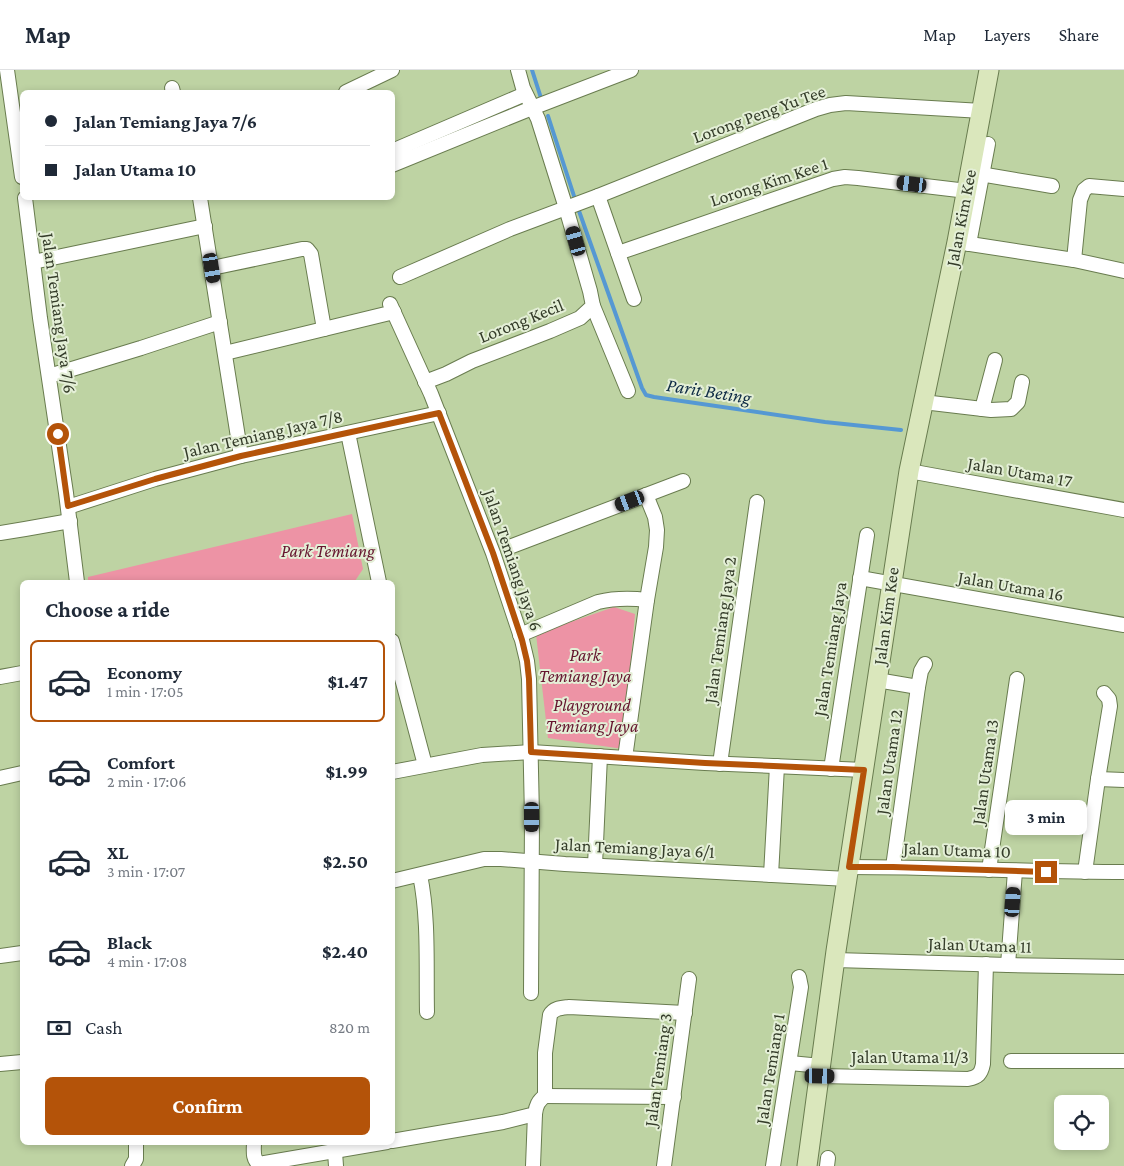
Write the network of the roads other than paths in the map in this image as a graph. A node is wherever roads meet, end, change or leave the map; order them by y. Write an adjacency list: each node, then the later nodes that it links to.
1 (7, 70): 12 (street)
2 (392, 70): 6 (street)
3 (518, 70): 7 (street)
4 (631, 70): 8 (street)
5 (989, 70): 9 (street, Jalan Kim Kee)
6 (350, 90)
7 (526, 94): 8 (street); 11 (street)
8 (540, 104): 13 (street); 20 (street)
9 (982, 110): 14 (street, Jalan Kim Kee); 20 (street, Lorong Peng Yu Tee)
10 (988, 144): 14 (street)
11 (395, 151)
12 (20, 154)
13 (395, 164)
14 (977, 173): 15 (street); 17 (street, Jalan Kim Kee); 22 (street)
15 (1052, 186)
16 (1124, 189): 24 (street)
17 (966, 191): 22 (street, Jalan Kim Kee); 23 (street, Lorong Kim Kee 1)
18 (25, 200): 25 (street, Jalan Temiang Jaya 7/6)
19 (200, 200): 21 (street)
20 (581, 202): 23 (street); 28 (street, Lorong Peng Yu Tee); 30 (street)
21 (204, 226): 25 (street); 26 (street)
22 (963, 243): 24 (street); 39 (street, Jalan Kim Kee)
23 (618, 253): 29 (street)
24 (1074, 260): 27 (street)
25 (33, 262): 35 (street, Jalan Temiang Jaya 7/6)
26 (212, 268): 31 (street); 32 (street)
27 (1124, 271)
28 (400, 277)
29 (634, 298)
30 (593, 306): 36 (street, Lorong Kecil); 38 (street)
31 (220, 322): 33 (street); 35 (street)
32 (324, 329): 33 (street); 36 (street, Jalan Temiang Jaya 6)
33 (225, 353): 43 (street)
34 (995, 360): 40 (street)
35 (49, 376): 49 (street, Jalan Temiang Jaya 7/6)
36 (425, 382): 41 (street, Jalan Temiang Jaya 6)
37 (1022, 382): 40 (street)
38 (628, 391)
39 (923, 402): 40 (street); 44 (street, Jalan Kim Kee)
40 (982, 409)
41 (439, 413): 42 (street, Jalan Temiang Jaya 7/8); 59 (street, Jalan Temiang Jaya 6)
42 (348, 433): 43 (street, Jalan Temiang Jaya 7/8); 55 (street)
43 (241, 456): 49 (street, Jalan Temiang Jaya 7/8)
44 (908, 471): 48 (street, Jalan Utama 17); 56 (street, Jalan Kim Kee)
45 (683, 481): 46 (street)
46 (646, 494): 52 (street); 57 (street)
47 (757, 502): 71 (street, Jalan Temiang Jaya 2)
48 (1124, 510)
49 (69, 513): 50 (street, Jalan Temiang Jaya 7/8); 54 (street, Jalan Temiang Jaya 7/6)
50 (0, 533)
51 (867, 535): 53 (street, Jalan Temiang Jaya)
52 (512, 546)
53 (860, 578): 56 (street, Jalan Utama 16); 74 (street, Jalan Temiang Jaya)
54 (77, 580)
55 (379, 580)
56 (891, 583): 58 (street, Jalan Utama 16); 65 (street, Jalan Kim Kee)
57 (647, 600): 59 (street); 70 (street)
58 (1124, 625)
59 (520, 635): 68 (street, Jalan Temiang Jaya 6)
60 (924, 664): 66 (street, Jalan Utama 12)
61 (396, 668): 72 (street)
62 (20, 673): 63 (street)
63 (0, 677)
64 (1017, 679): 84 (street, Jalan Utama 13)
65 (877, 680): 66 (street); 75 (street, Jalan Kim Kee)
66 (918, 687): 83 (street, Jalan Utama 12)
67 (1104, 693): 79 (street)
68 (531, 752): 69 (street); 72 (street); 81 (street, Jalan Temiang Jaya 6)
69 (600, 756): 70 (street); 82 (street)
70 (625, 758): 71 (street)
71 (720, 764): 73 (street)
72 (425, 765): 76 (street)
73 (777, 766): 74 (street); 89 (street)
74 (831, 769): 75 (street)
75 (864, 770): 88 (street, Jalan Kim Kee)
76 (395, 771)
77 (20, 773): 78 (street)
78 (0, 778)
79 (1098, 780): 80 (street); 86 (street)
80 (1124, 780)
81 (532, 861): 82 (street, Jalan Temiang Jaya 6/1); 90 (street, Jalan Temiang Jaya 6/1); 100 (street, Jalan Temiang Jaya 6)
82 (595, 866): 89 (street, Jalan Temiang Jaya 6/1)
83 (893, 867): 84 (street, Jalan Utama 10); 88 (street, Jalan Utama 10)
84 (989, 870): 85 (street, Jalan Utama 10)
85 (1015, 871): 86 (street, Jalan Utama 10); 96 (street)
86 (1085, 872): 87 (street, Jalan Utama 10)
87 (1124, 872)
88 (848, 873): 89 (street, Jalan Temiang Jaya 6/1); 94 (street, Jalan Kim Kee)
89 (771, 874)
90 (420, 875): 91 (street, Jalan Temiang Jaya 6/1); 101 (street)
91 (395, 880)
92 (20, 953): 93 (street)
93 (0, 956)
94 (835, 960): 95 (street, Jalan Utama 11); 108 (street, Jalan Kim Kee)
95 (986, 964): 96 (street, Jalan Utama 11); 108 (street, Jalan Utama 11/3)
96 (1008, 966): 97 (street, Jalan Utama 11)
97 (1124, 967)
98 (799, 977): 106 (street, Jalan Temiang 1)
99 (689, 979): 102 (street, Jalan Temiang 3)
100 (531, 993)
101 (428, 1012)
102 (685, 1013): 109 (street); 110 (street, Jalan Temiang 3)
103 (1011, 1061): 104 (street)
104 (1124, 1061)
105 (20, 1062): 107 (street)
106 (790, 1063): 108 (street); 120 (street, Jalan Temiang 1)
107 (0, 1064)
108 (821, 1071): 121 (street, Jalan Kim Kee)
109 (545, 1096): 110 (street); 111 (street)
110 (674, 1097): 119 (street, Jalan Temiang 3)
111 (535, 1114): 112 (street); 118 (street)
112 (395, 1140)
113 (136, 1145): 117 (street)
114 (254, 1145): 116 (street)
115 (378, 1145): 116 (street)
116 (335, 1159)
117 (132, 1166)
118 (533, 1166)
119 (664, 1166)
120 (774, 1166)
121 (807, 1166)

